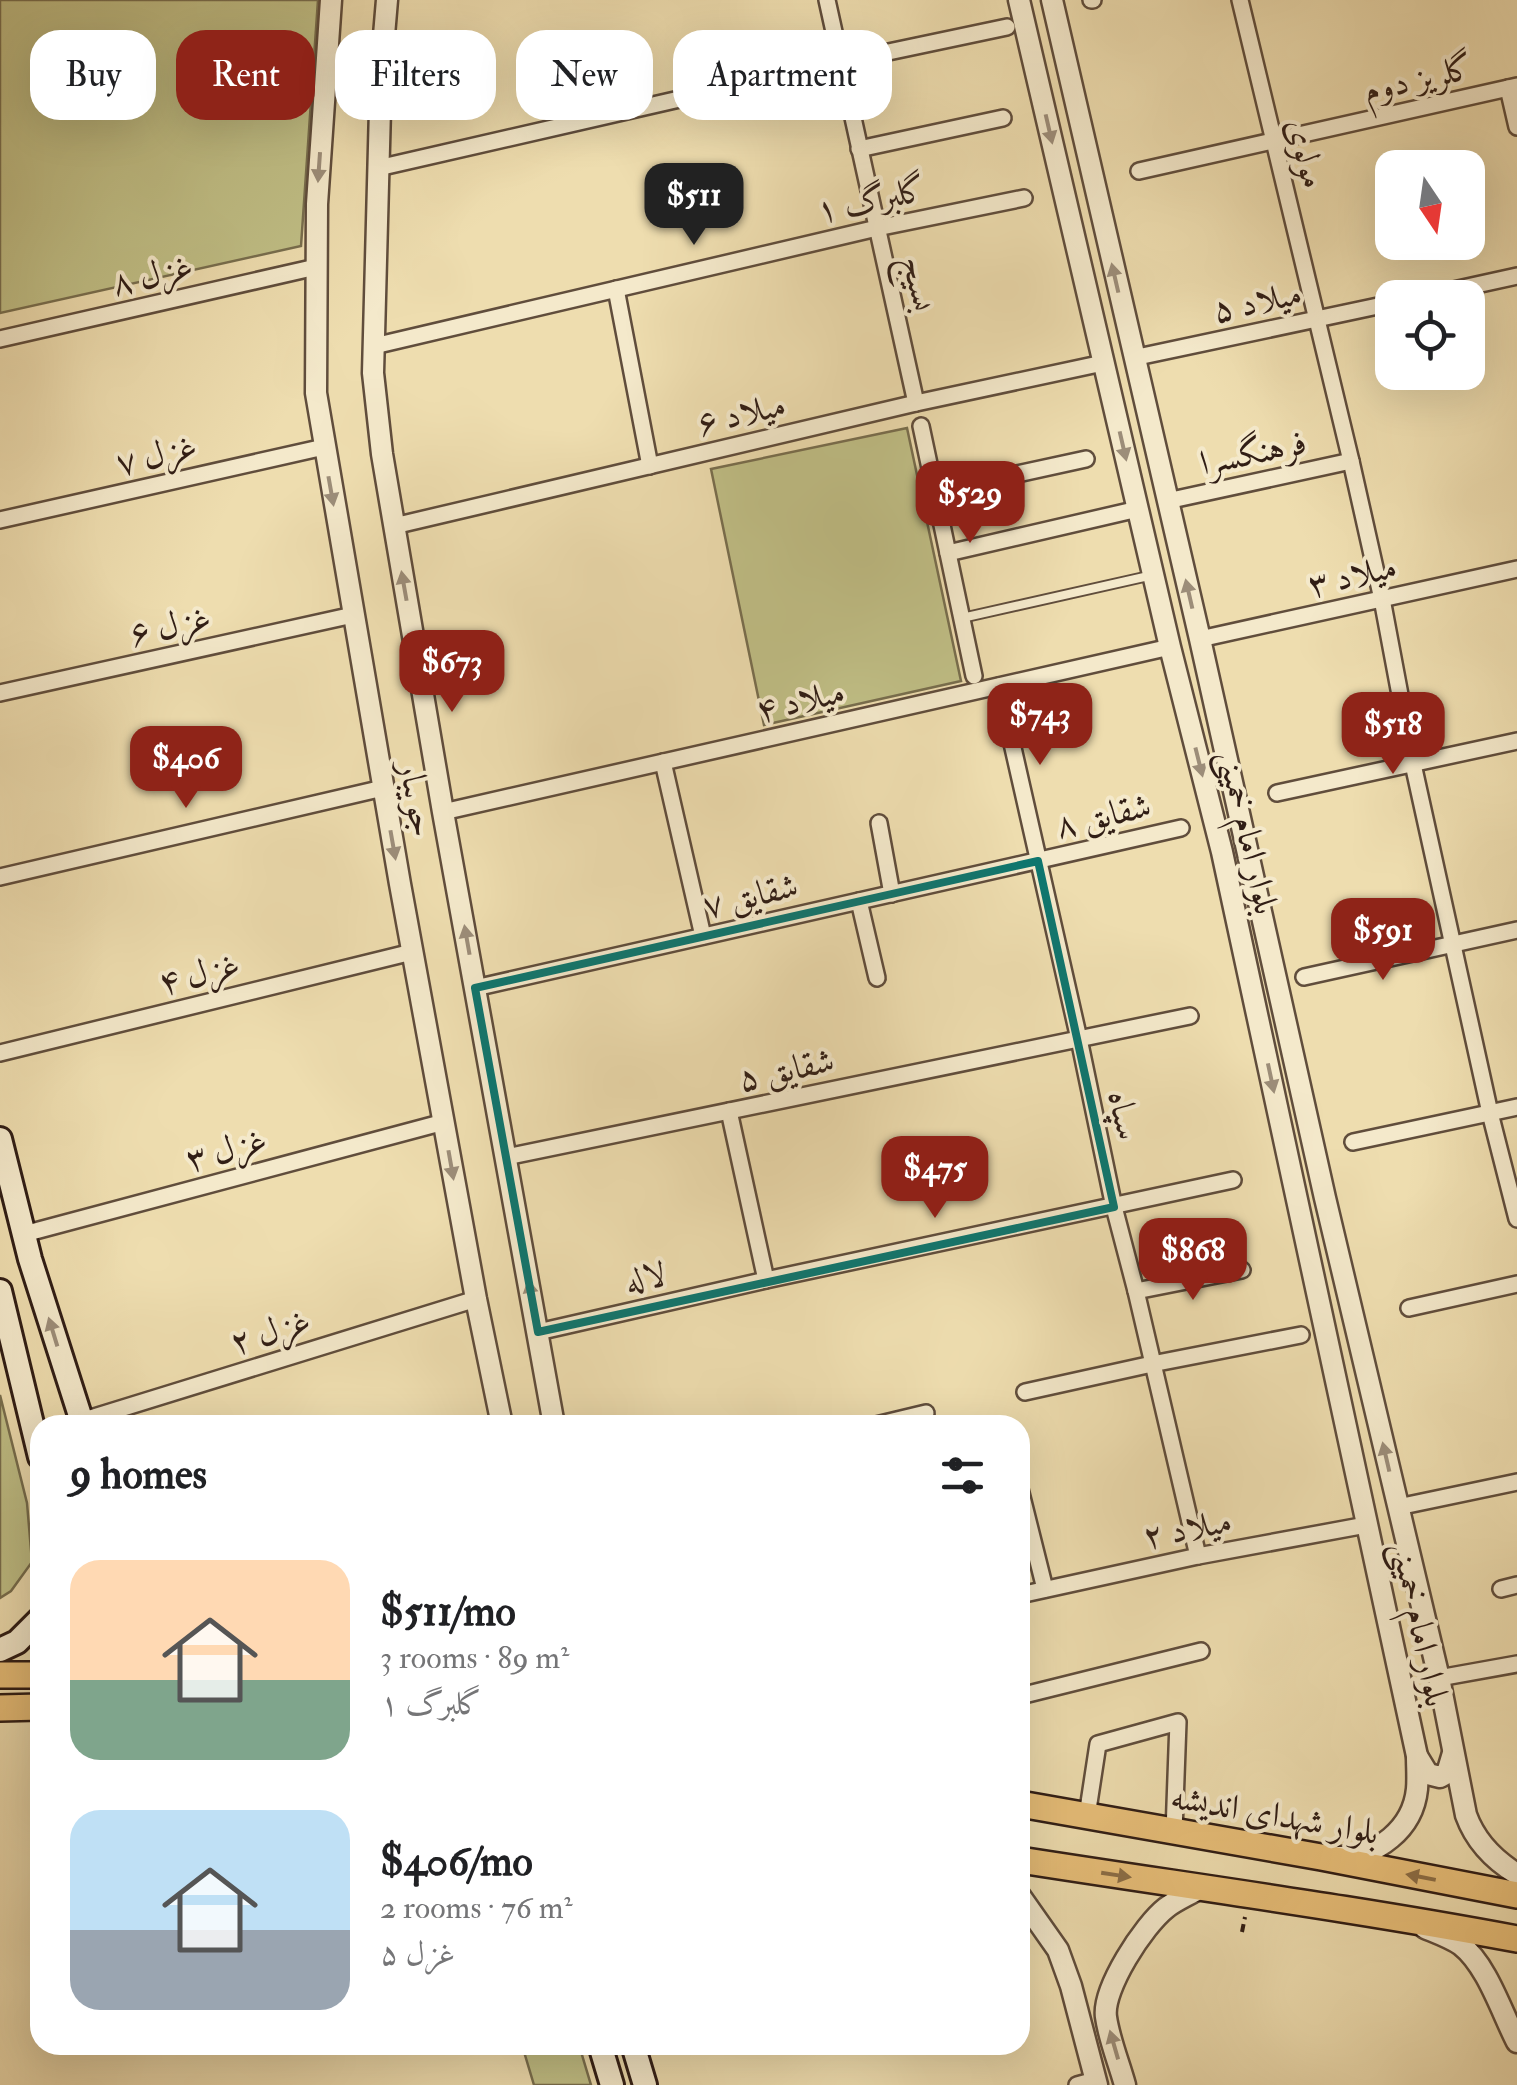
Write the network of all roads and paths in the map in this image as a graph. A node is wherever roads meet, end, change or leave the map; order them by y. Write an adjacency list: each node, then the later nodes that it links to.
1 (331, 0): 21 (street, جویبار, one-way to 21)
2 (387, 0): 17 (street, جویبار)
3 (827, 0): 8 (street, بسیج)
4 (1020, 0): 30 (street, بلوار امام خمینی, one-way to 30)
5 (1052, 0): 29 (street, بلوار امام خمینی, one-way to 5)
6 (1240, 0): 15 (street, مولوی)
7 (1007, 27): 9 (street)
8 (834, 30)
9 (892, 51)
10 (1513, 87): 14 (street); 15 (street, گلریز دوم)
11 (673, 100): 17 (street)
12 (1003, 118): 16 (street)
13 (853, 120): 16 (street, بسیج)
14 (1517, 127)
15 (1273, 142): 18 (street, گلریز دوم); 26 (street, مولوی)
16 (859, 149): 20 (street, بسیج)
17 (378, 168): 28 (street, جویبار)
18 (1140, 171)
19 (1024, 198): 20 (street, گلبرگ ۱)
20 (877, 228): 24 (street, گلبرگ ۱); 31 (street, بسیج)
21 (316, 267): 27 (street, غزل ۸); 33 (street, جویبار)
22 (1517, 276): 23 (street)
23 (1485, 283)
24 (616, 289): 28 (street, گلبرگ ۱); 36 (street)
25 (1375, 307): 26 (street, میلاد ۵)
26 (1316, 319): 29 (street, میلاد ۵); 35 (street, فرهنگسرا)
27 (0, 338)
28 (374, 346): 41 (street, جویبار)
29 (1133, 358): 30 (street); 38 (street, بلوار امام خمینی)
30 (1103, 363): 31 (street, میلاد ۶); 39 (street, بلوار امام خمینی, one-way to 39)
31 (916, 403): 36 (street, میلاد ۶)
32 (921, 426): 37 (street)
33 (324, 447): 40 (street, غزل ۷); 46 (street, جویبار, one-way to 46)
34 (1086, 459): 37 (street)
35 (1351, 461): 38 (street, فرهنگسرا); 45 (street, فرهنگسرا)
36 (650, 466): 41 (street, میلاد ۶)
37 (935, 492): 42 (street)
38 (1167, 501): 48 (street, بلوار امام خمینی, one-way to 38)
39 (1138, 509): 42 (street); 44 (street, بلوار امام خمینی)
40 (0, 520)
41 (394, 526): 58 (street, جویبار, one-way to 41)
42 (948, 553): 47 (street)
43 (1517, 569): 45 (street, میلاد ۳)
44 (1153, 575): 47 (lane); 49 (street, بلوار امام خمینی)
45 (1382, 599): 48 (street, میلاد ۳); 55 (street, فرهنگسرا)
46 (353, 615): 52 (street, غزل ۶); 56 (street, جویبار)
47 (962, 618): 50 (street)
48 (1200, 640): 49 (street); 105 (street, بلوار امام خمینی, one-way to 48)
49 (1170, 647): 51 (street, میلاد ۴); 106 (street, بلوار امام خمینی, one-way to 106)
50 (974, 676)
51 (999, 686): 54 (street, میلاد ۴); 61 (street, سپاه)
52 (0, 693)
53 (1517, 741): 55 (street)
54 (663, 762): 58 (street, میلاد ۴); 66 (street)
55 (1413, 764): 57 (street); 67 (street, فرهنگسرا)
56 (383, 788): 62 (street); 68 (street, جویبار, one-way to 68)
57 (1277, 793)
58 (443, 812): 71 (street, جویبار, one-way to 58)
59 (878, 824): 63 (street)
60 (1181, 828): 61 (street, شقایق ۸)
61 (1038, 861): 63 (street, شقایق ۷); 73 (street, سپاه)
62 (0, 876)
63 (892, 894): 64 (street, شقایق ۷)
64 (860, 901): 66 (street, شقایق ۷); 70 (street)
65 (1517, 930): 67 (street)
66 (702, 936): 71 (street, شقایق ۷)
67 (1453, 945): 69 (street); 77 (street, فرهنگسرا)
68 (412, 952): 74 (street, غزل ۴); 78 (street, جویبار)
69 (1304, 977)
70 (877, 978)
71 (475, 988): 81 (street, جویبار)
72 (1190, 1016): 73 (street, شقایق ۵)
73 (1078, 1039): 76 (street, شقایق ۵); 83 (street, سپاه)
74 (0, 1052)
75 (1517, 1107): 77 (street)
76 (728, 1111): 81 (street, شقایق ۵); 87 (street)
77 (1490, 1113): 80 (street); 84 (street, فرهنگسرا)
78 (444, 1122): 85 (street, غزل ۳); 91 (street, جویبار, one-way to 91)
79 (0, 1139): 85 (main road)
80 (1353, 1142)
81 (506, 1157): 93 (street, جویبار, one-way to 81)
82 (1233, 1180): 83 (street, لاله)
83 (1114, 1207): 87 (street, لاله); 90 (street, سپاه)
84 (1517, 1219)
85 (24, 1234): 98 (main road, one-way to 85)
86 (1242, 1270): 90 (street)
87 (766, 1280): 93 (street, لاله)
88 (1517, 1284): 92 (street)
89 (0, 1291): 103 (main road)
90 (1136, 1291): 95 (street, سپاه)
91 (476, 1299): 99 (street, غزل ۲); 100 (street, جویبار)
92 (1409, 1308)
93 (538, 1332): 101 (street, جویبار)
94 (1301, 1336): 95 (street)
95 (1152, 1364): 96 (street); 108 (street, سپاه)
96 (1025, 1392)
97 (926, 1414): 102 (street)
98 (80, 1415)
99 (107, 1415)
100 (500, 1415)
101 (552, 1415)
102 (921, 1415)
103 (30, 1416)
104 (1517, 1482): 105 (street)
105 (1398, 1508): 117 (street, بلوار امام خمینی)
106 (1366, 1525): 108 (street, میلاد ۲); 122 (street, بلوار امام خمینی)
107 (1030, 1529): 109 (street)
108 (1198, 1556): 109 (street, میلاد ۲)
109 (1045, 1588): 110 (street, میلاد ۲)
110 (1030, 1592)
111 (30, 1629): 112 (main road)
112 (0, 1650)
113 (1201, 1651): 118 (street)
114 (1517, 1664): 117 (street)
115 (0, 1675): 116 (main road)
116 (30, 1675)
117 (1439, 1678): 121 (street, بلوار امام خمینی)
118 (1030, 1694)
119 (30, 1706): 120 (main road)
120 (0, 1708)
121 (1454, 1748): 122 (street); 128 (street, بلوار امام خمینی)
122 (1417, 1756): 126 (street, بلوار امام خمینی)
123 (1030, 1806): 124 (main road, بلوار شهدای اندیشه)
124 (1087, 1816): 125 (main road, بلوار شهدای اندیشه); 125 (street)
125 (1174, 1832): 126 (main road, بلوار شهدای اندیشه)
126 (1322, 1857): 130 (main road, بلوار شهدای اندیشه, one-way to 126)
127 (1030, 1862): 129 (main road, one-way to 129)
128 (1517, 1874)
129 (1200, 1888): 132 (main road); 140 (street, one-way to 129)
130 (1517, 1895)
131 (1030, 1910): 137 (street)
132 (1406, 1918): 133 (main road); 134 (street)
133 (1517, 1939)
134 (1517, 2042)
135 (603, 2055): 138 (main road)
136 (635, 2055): 139 (main road)
137 (1090, 2083)
138 (612, 2085)
139 (645, 2085)
140 (1125, 2085)

